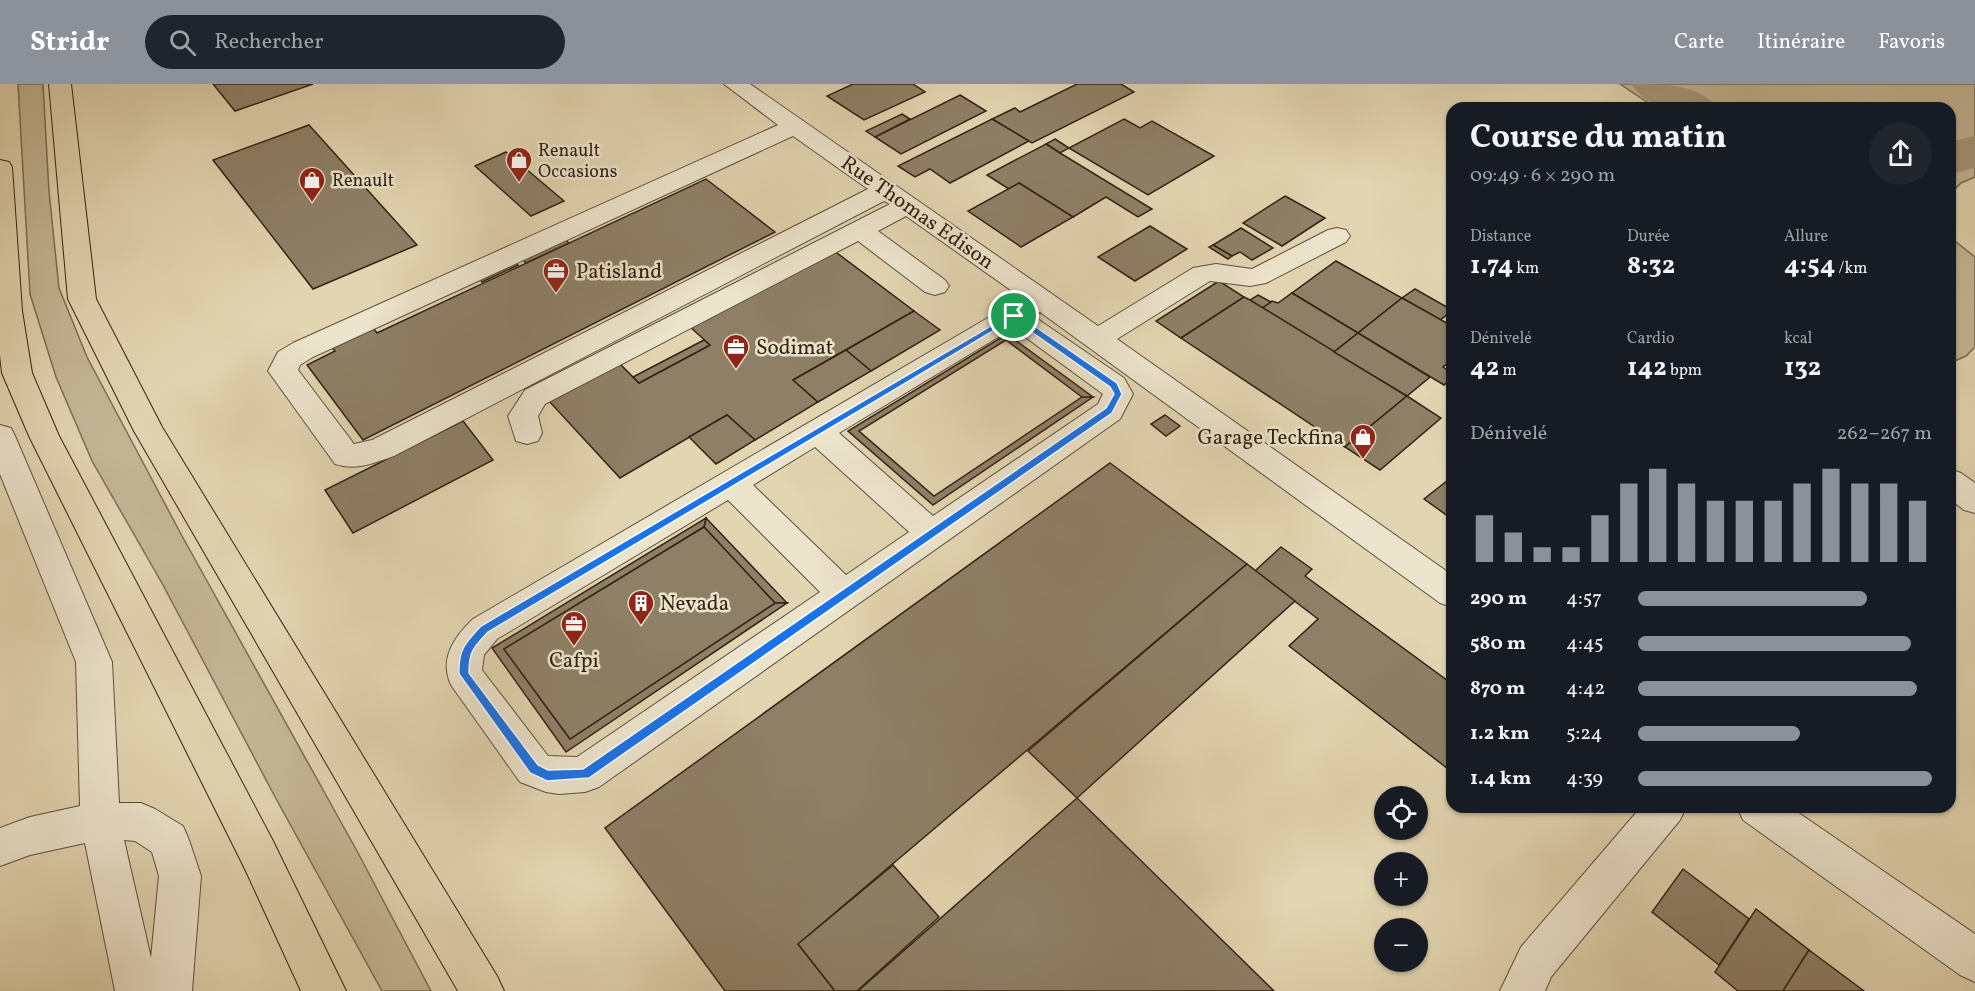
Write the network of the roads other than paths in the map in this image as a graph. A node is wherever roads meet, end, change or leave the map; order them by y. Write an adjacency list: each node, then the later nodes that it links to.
1 (60, 84): 29 (highway)
2 (735, 84): 3 (street, Rue Thomas Edison)
3 (795, 126): 5 (street, Rue Thomas Edison); 5 (street)
4 (0, 167): 28 (highway)
5 (897, 197): 6 (street); 9 (street, Rue Thomas Edison)
6 (860, 230): 8 (street); 13 (street)
7 (1337, 237): 11 (street)
8 (935, 286)
9 (1041, 299): 10 (street); 11 (street, Rue Thomas Edison)
10 (1014, 316): 12 (street); 18 (street)
11 (1097, 339): 19 (street, Rue Thomas Edison)
12 (818, 432): 15 (street); 18 (street)
13 (527, 434)
14 (0, 436): 23 (street)
15 (732, 483): 20 (street); 20 (street)
16 (1956, 486): 17 (street)
17 (1975, 501)
18 (932, 534): 20 (street)
19 (1446, 589)
20 (844, 594)
21 (1661, 813): 30 (street)
22 (1766, 813): 25 (street)
23 (100, 821): 24 (street); 26 (street); 27 (street)
24 (0, 847)
25 (1975, 960)
26 (137, 991)
27 (170, 991)
28 (324, 991)
29 (482, 991)
30 (1522, 991)

